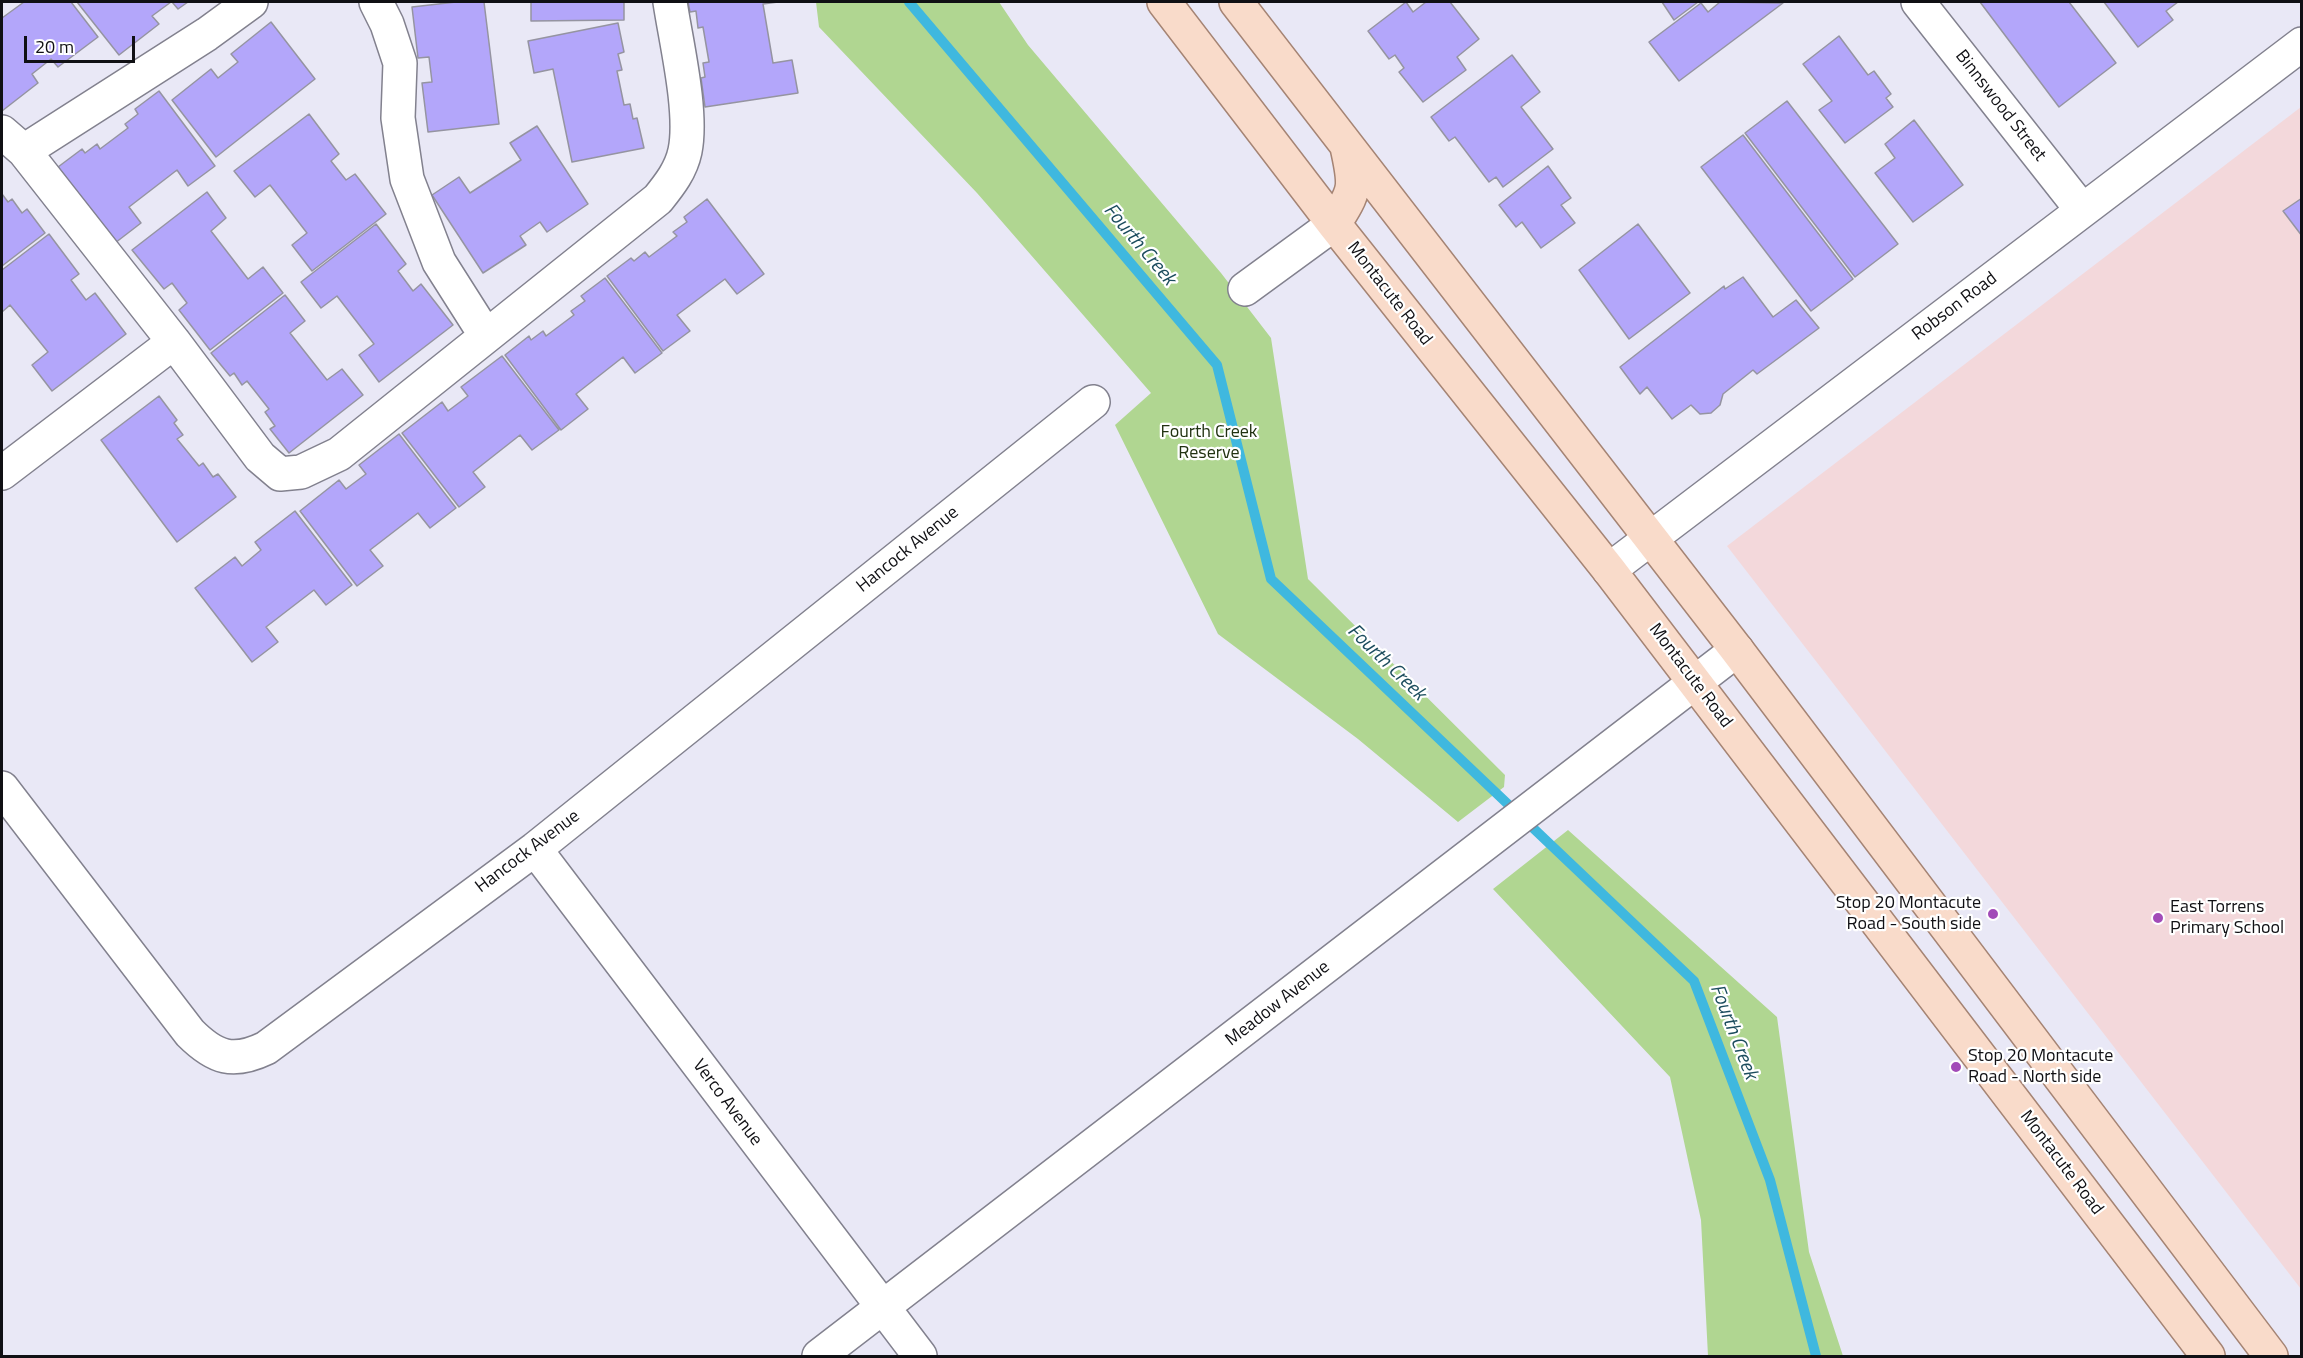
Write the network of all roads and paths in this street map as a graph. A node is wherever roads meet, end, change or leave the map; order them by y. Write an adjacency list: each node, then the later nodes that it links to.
1 (251, 2): 8 (street)
2 (376, 2): 13 (street)
3 (670, 2): 13 (street)
4 (1164, 2): 11 (main road, Montacute Road)
5 (1236, 2): 9 (main road)
6 (1918, 2): 10 (street, Binnswood Street)
7 (2301, 44): 10 (street, Robson Road)
8 (13, 141): 14 (street)
9 (1346, 145): 11 (main road); 17 (main road)
10 (2082, 210): 17 (street, Robson Road)
11 (1334, 224): 12 (street); 18 (main road, Montacute Road)
12 (1245, 289)
13 (486, 336): 14 (street)
14 (174, 342): 16 (street)
15 (1093, 402): 22 (street, Hancock Avenue)
16 (2, 473)
17 (1649, 539): 18 (street, Robson Road); 19 (main road)
18 (1609, 570): 20 (main road, Montacute Road)
19 (1737, 650): 20 (street, Meadow Avenue); 27 (main road)
20 (1695, 682): 23 (street, Meadow Avenue); 26 (main road, Montacute Road)
21 (2, 788): 22 (street, Hancock Avenue)
22 (535, 849): 23 (street, Verco Avenue)
23 (882, 1309): 24 (street, Meadow Avenue); 25 (street, Verco Avenue)
24 (819, 1356)
25 (920, 1356)
26 (2208, 1356)
27 (2271, 1356)

